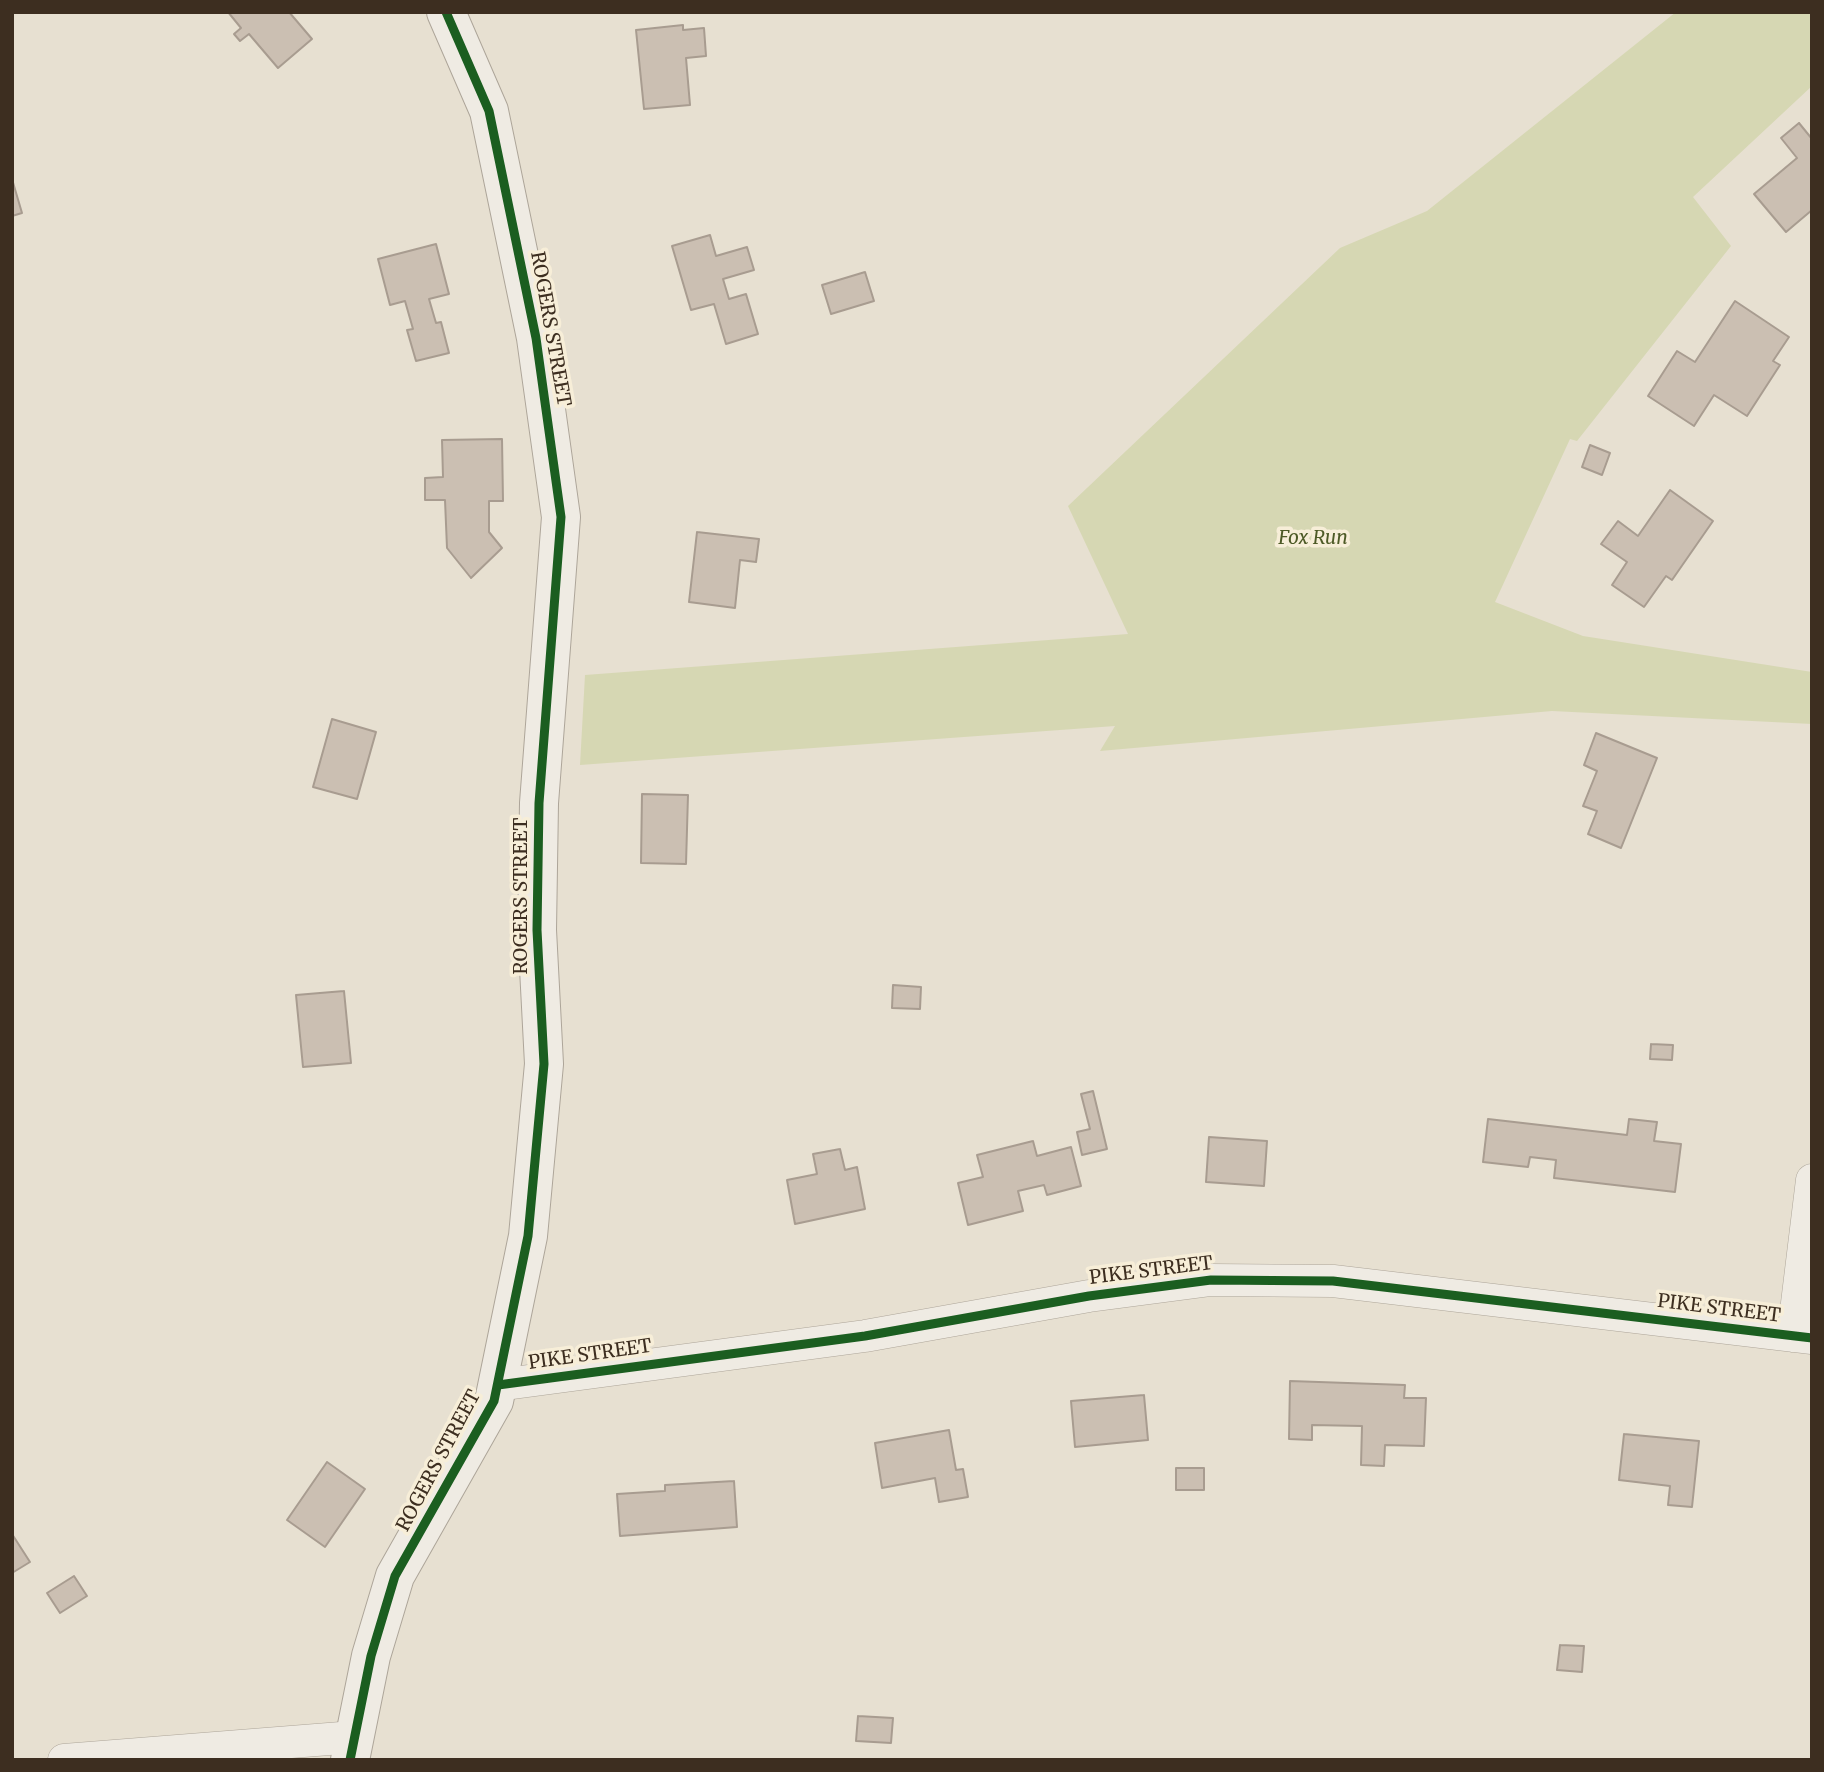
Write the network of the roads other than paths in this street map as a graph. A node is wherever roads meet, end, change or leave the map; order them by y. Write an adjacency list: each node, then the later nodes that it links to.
1 (446, 12): 4 (street, ROGERS STREET)
2 (1812, 1180): 3 (street)
3 (1802, 1337): 4 (street, PIKE STREET)
4 (498, 1385): 5 (street, ROGERS STREET)
5 (352, 1748): 6 (street)
6 (64, 1760)

